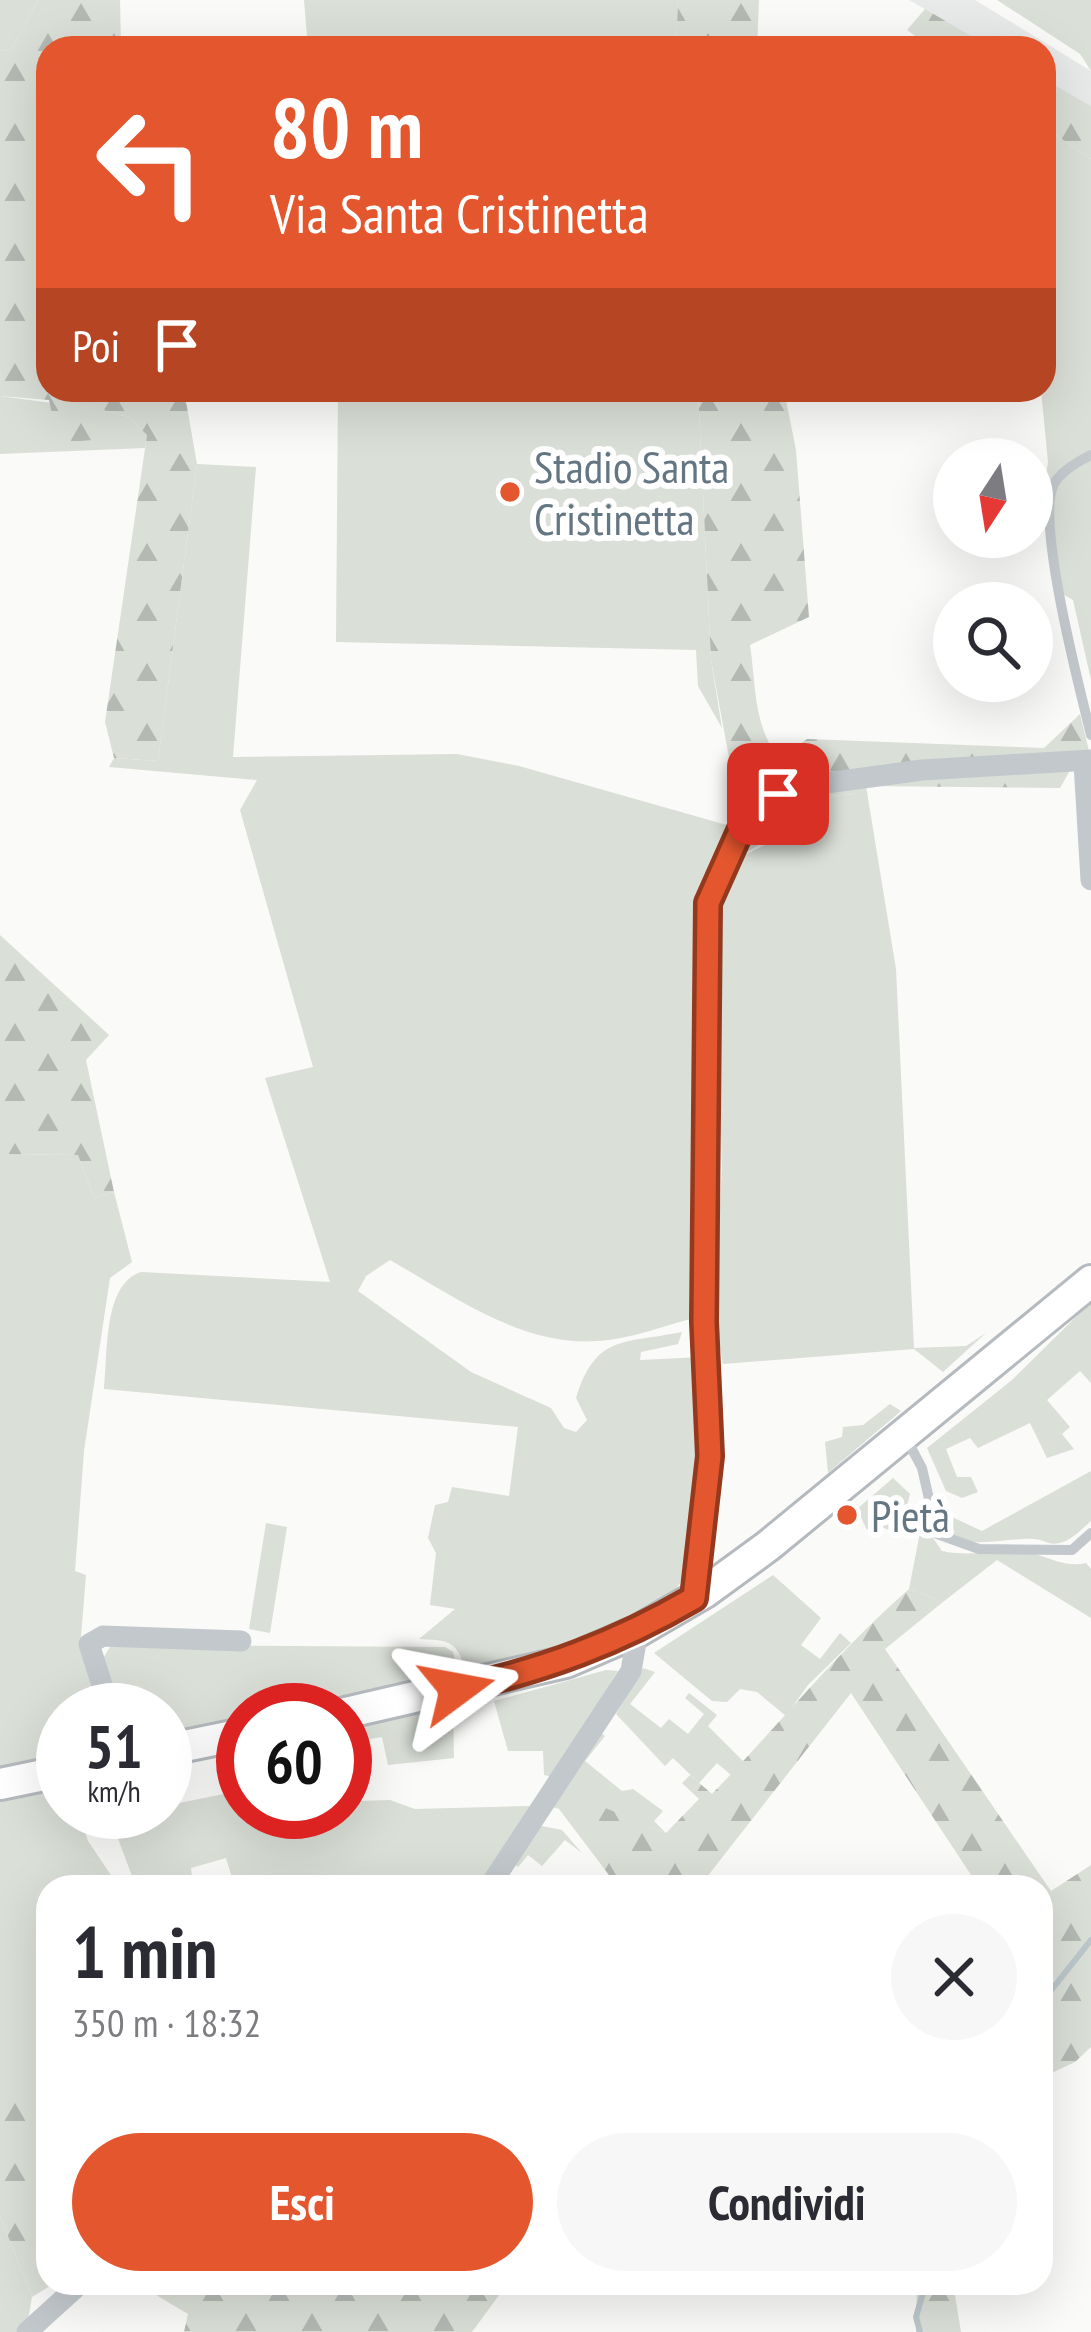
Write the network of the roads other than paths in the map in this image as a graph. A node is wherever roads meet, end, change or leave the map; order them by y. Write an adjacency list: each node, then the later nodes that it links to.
1 (1091, 455): 2 (lane)
2 (1091, 734)
3 (1088, 762): 4 (street); 8 (street)
4 (1091, 880)
5 (1091, 1281): 6 (main road)
6 (905, 1436): 7 (lane); 8 (main road)
7 (1091, 1533)
8 (694, 1598): 9 (main road)
9 (638, 1631): 12 (main road); 15 (street)
10 (241, 1641): 11 (street)
11 (99, 1683)
12 (372, 1707)
13 (36, 1777): 14 (main road)
14 (0, 1784)
15 (497, 1875)
16 (68, 2295): 17 (street)
17 (27, 2332)

